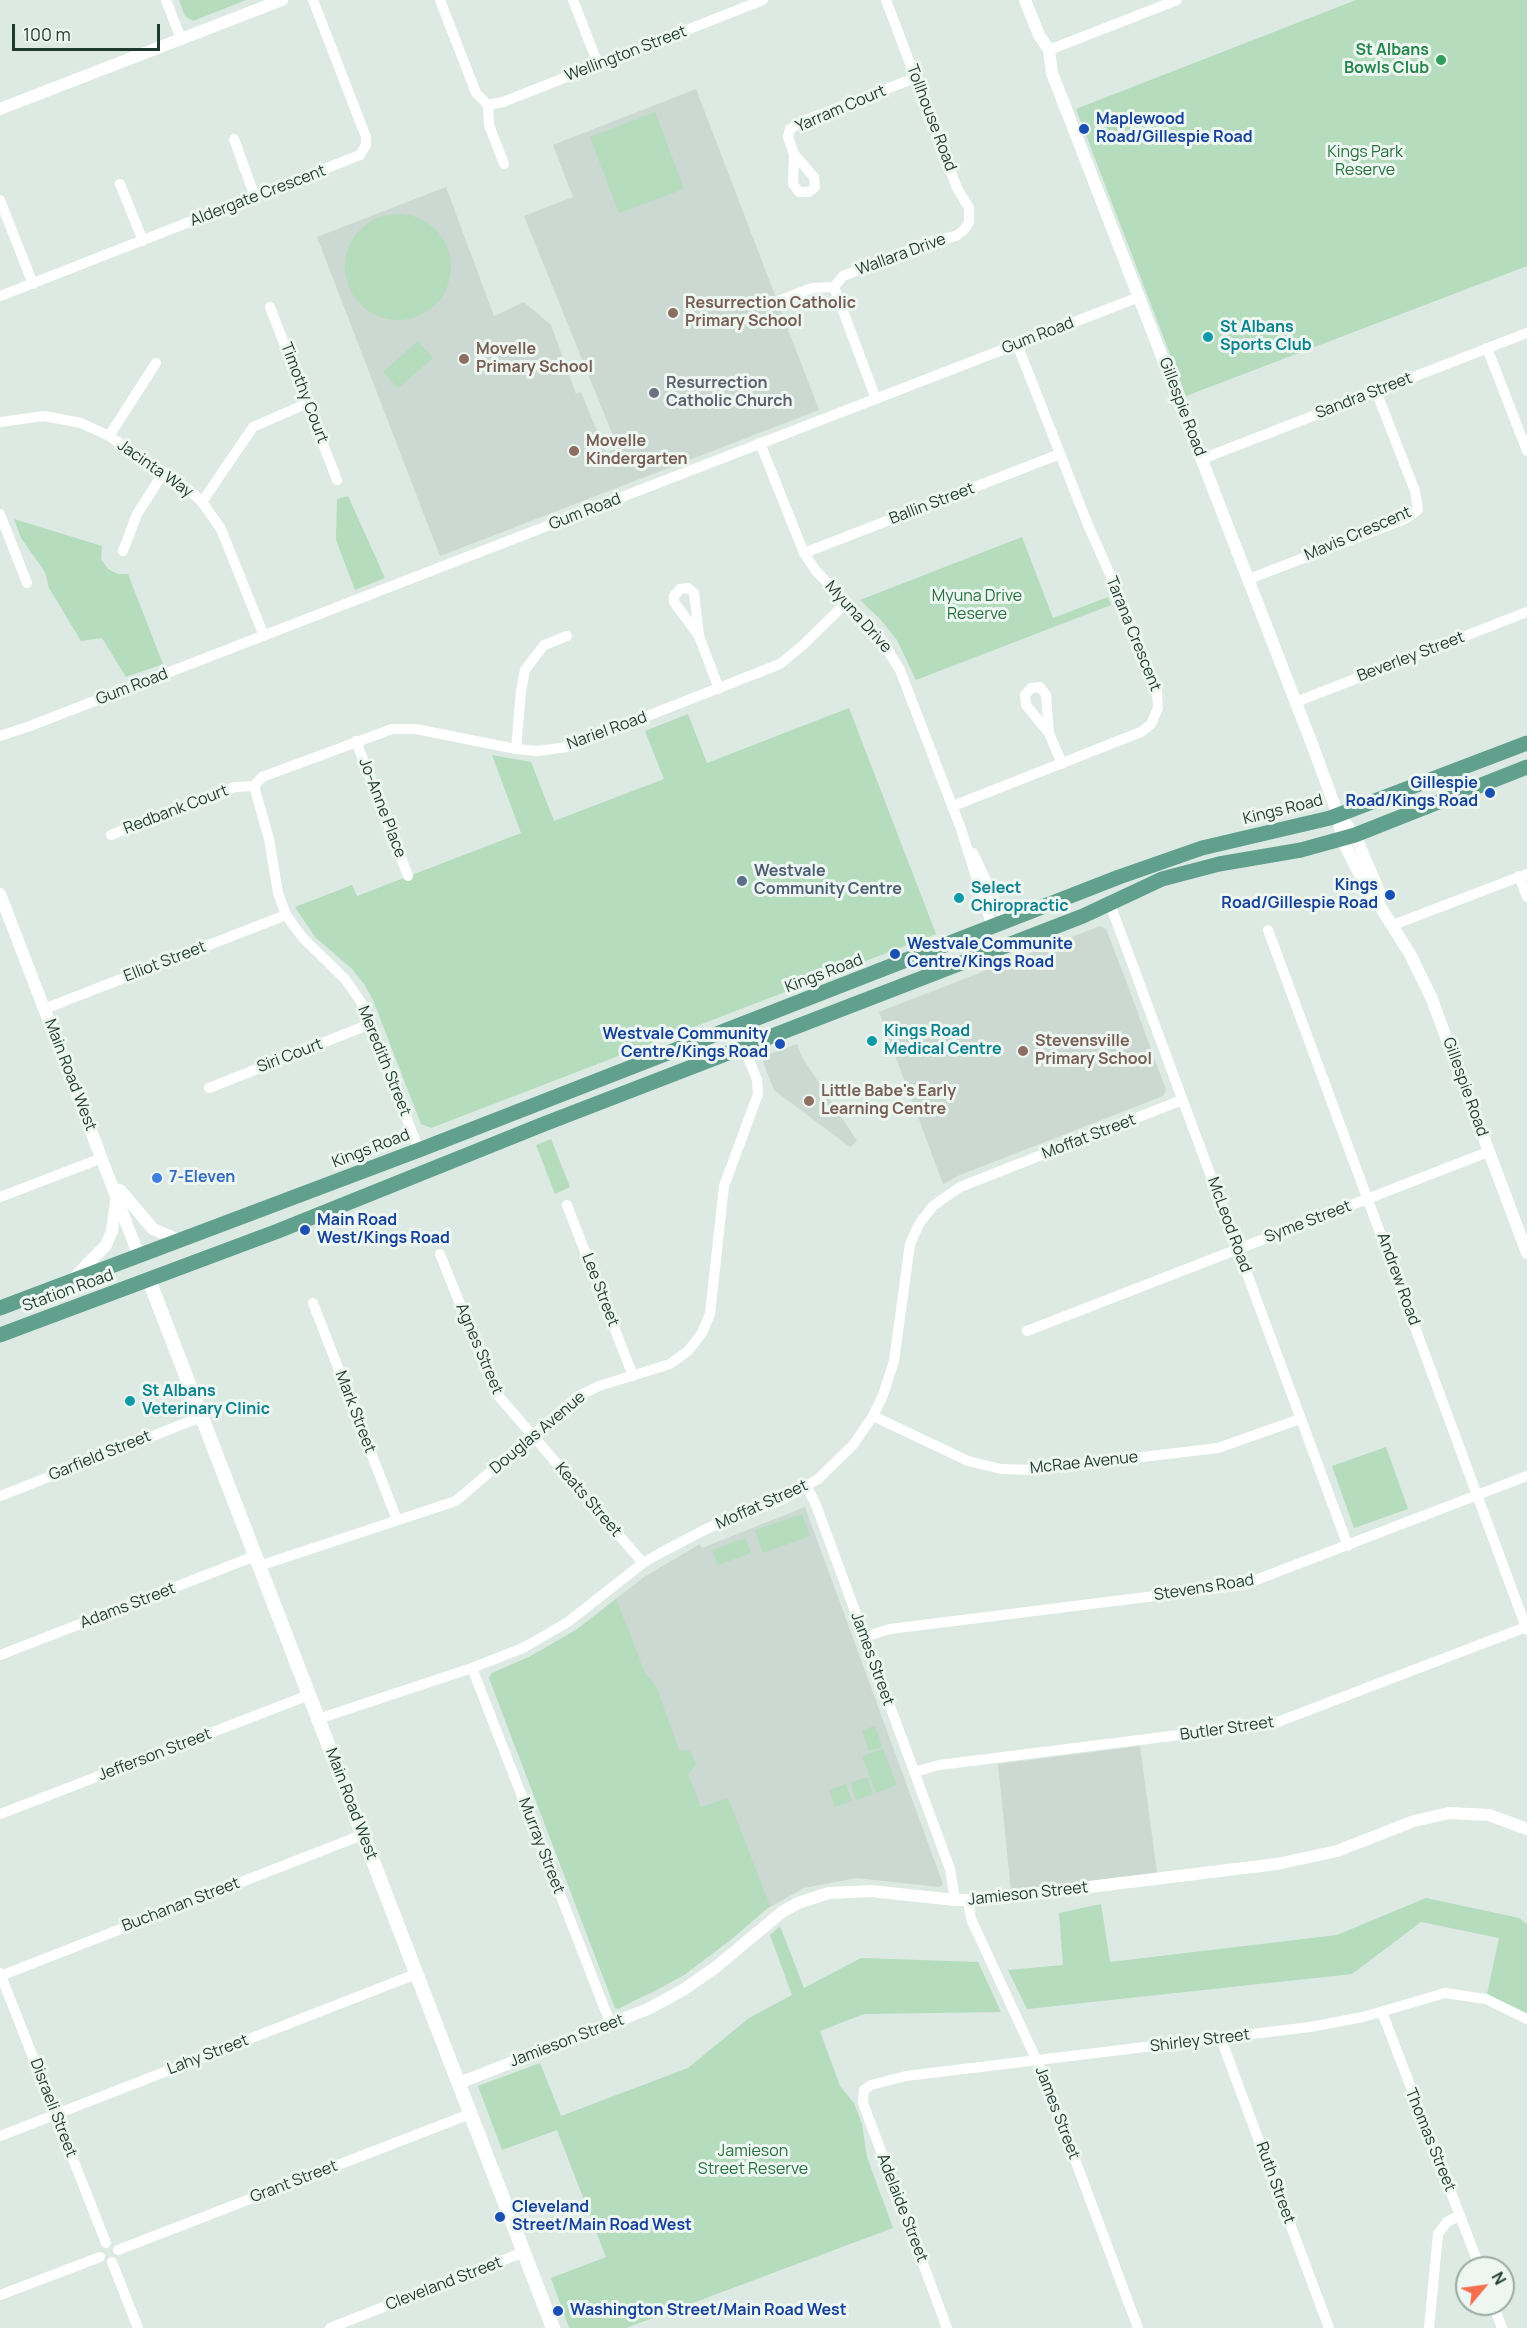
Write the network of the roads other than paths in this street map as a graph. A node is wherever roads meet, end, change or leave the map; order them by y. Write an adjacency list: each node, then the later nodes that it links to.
1 (166, 0): 10 (street)
2 (282, 0): 10 (street)
3 (313, 0): 20 (street, Aldergate Crescent)
4 (440, 0): 14 (street)
5 (573, 0): 12 (street)
6 (761, 0): 12 (street, Wellington Street)
7 (886, 0): 13 (street, Tollhouse Road)
8 (1025, 0): 11 (street, Gillespie Road)
9 (1170, 1): 11 (street)
10 (181, 39): 15 (street)
11 (1049, 50): 27 (street, Gillespie Road)
12 (598, 64): 14 (street, Wellington Street)
13 (915, 78): 17 (street, Yarram Court); 22 (street, Tollhouse Road)
14 (488, 105): 18 (street)
15 (0, 109)
16 (234, 139): 20 (street)
17 (794, 154)
18 (504, 164)
19 (120, 184): 23 (street)
20 (255, 197): 23 (street, Aldergate Crescent)
21 (0, 200): 24 (street)
22 (961, 233): 25 (street, Wallara Drive)
23 (143, 241): 24 (street, Aldergate Crescent)
24 (33, 284): 26 (street, Aldergate Crescent)
25 (834, 287): 28 (street, Wallara Drive); 35 (street)
26 (0, 296)
27 (1139, 297): 31 (street, Gum Road); 42 (street, Gillespie Road)
28 (778, 301)
29 (270, 307): 36 (street, Timothy Court)
30 (1527, 333): 32 (street, Sandra Street)
31 (1017, 344): 35 (street, Gum Road); 41 (street, Tarana Crescent)
32 (1487, 348): 34 (street, Sandra Street); 40 (street)
33 (156, 363): 38 (street)
34 (1376, 391): 42 (street, Sandra Street); 49 (street, Mavis Crescent)
35 (876, 399): 39 (street, Gum Road)
36 (308, 403): 44 (street, Timothy Court); 45 (street)
37 (0, 422): 38 (street, Jacinta Way)
38 (109, 436): 43 (street, Jacinta Way)
39 (760, 443): 48 (street, Myuna Drive); 53 (street, Gum Road)
40 (1527, 451)
41 (1060, 454): 48 (street, Ballin Street); 66 (street, Tarana Crescent)
42 (1202, 459): 49 (street, Gillespie Road)
43 (164, 472): 45 (street, Jacinta Way); 47 (street)
44 (337, 480)
45 (202, 502): 53 (street, Jacinta Way)
46 (0, 514): 50 (street)
47 (123, 551)
48 (804, 553): 51 (street, Myuna Drive)
49 (1249, 579): 57 (street, Gillespie Road)
50 (27, 584)
51 (847, 602): 56 (street, Nariel Road); 69 (street, Myuna Drive)
52 (1527, 612): 57 (street, Beverley Street)
53 (264, 636): 58 (street, Gum Road)
54 (567, 636): 64 (street)
55 (699, 636): 56 (street)
56 (720, 689): 64 (street, Nariel Road)
57 (1296, 702): 70 (street, Gillespie Road)
58 (30, 726): 60 (street, Gum Road); 62 (street, Gum Road)
59 (1049, 733): 66 (street)
60 (0, 736)
61 (356, 741): 64 (street, Nariel Road); 65 (street, Nariel Road); 74 (street, Jo-Anne Place)
62 (0, 743)
63 (1527, 743): 70 (main road, Kings Road)
64 (516, 748)
65 (304, 760): 68 (street, Redbank Court)
66 (1062, 764): 69 (street, Tarana Crescent)
67 (1527, 767): 72 (main road)
68 (254, 786): 71 (street, Redbank Court); 78 (street, Meredith Street)
69 (953, 806): 79 (street, Myuna Drive)
70 (1338, 815): 72 (street, Gillespie Road); 79 (main road, Kings Road)
71 (111, 836)
72 (1349, 837): 77 (main road); 80 (street, Gillespie Road)
73 (1523, 875): 76 (street); 80 (street)
74 (408, 876)
75 (0, 894): 83 (street, Main Road West)
76 (1527, 897)
77 (1110, 904): 82 (main road); 88 (street, McLeod Road)
78 (286, 915): 83 (street, Elliot Street); 84 (street, Meredith Street)
79 (999, 924): 82 (main road); 85 (main road, Kings Road)
80 (1394, 925): 90 (street, Gillespie Road)
81 (1268, 930): 96 (street, Andrew Road)
82 (1009, 944): 86 (main road)
83 (44, 1009): 91 (street, Main Road West)
84 (370, 1024): 87 (street, Siri Court); 89 (street, Meredith Street)
85 (736, 1027): 86 (main road); 89 (main road, Kings Road)
86 (744, 1047): 92 (main road); 109 (street, Douglas Avenue)
87 (209, 1088)
88 (1182, 1100): 99 (street, McLeod Road); 110 (street, Moffat Street)
89 (419, 1150): 92 (main road); 98 (main road, Kings Road)
90 (1488, 1152): 96 (street, Syme Street); 100 (street, Gillespie Road)
91 (102, 1158): 93 (street, Main Road West); 95 (street)
92 (427, 1171): 103 (main road)
93 (107, 1172): 94 (street, Main Road West); 98 (street)
94 (116, 1195): 102 (street, Main Road West); 104 (street)
95 (0, 1197)
96 (1368, 1198): 99 (street, Syme Street); 116 (street, Andrew Road)
97 (567, 1205): 109 (street, Lee Street)
98 (179, 1240): 102 (main road, Kings Road)
99 (1238, 1249): 107 (street, Syme Street); 112 (street, McLeod Road)
100 (1527, 1253)
101 (440, 1254): 113 (street, Agnes Street)
102 (139, 1256): 103 (main road); 104 (main road, Station Road)
103 (149, 1280): 108 (main road, Station Road); 111 (main road, Main Road West)
104 (69, 1282): 106 (main road, Station Road)
105 (313, 1303): 118 (street, Mark Street)
106 (0, 1308)
107 (1027, 1331)
108 (0, 1335)
109 (633, 1376): 113 (street, Douglas Avenue)
110 (873, 1416): 112 (street, McRae Avenue); 115 (street, Moffat Street)
111 (201, 1417): 117 (street, Garfield Street); 120 (main road, Main Road West)
112 (1300, 1419): 119 (street, McLeod Road)
113 (532, 1436): 118 (street, Douglas Avenue); 121 (street, Keats Street)
114 (1527, 1476): 116 (street, Stevens Road)
115 (807, 1487): 121 (street, Moffat Street); 123 (street, James Street)
116 (1478, 1495): 119 (street, Stevens Road); 122 (street, Andrew Road)
117 (0, 1496)
118 (397, 1520): 120 (street, Douglas Avenue)
119 (1348, 1546): 123 (street, Stevens Road)
120 (257, 1561): 124 (street, Adams Street); 126 (main road, Main Road West)
121 (643, 1563): 125 (street, Moffat Street)
122 (1527, 1628): 128 (street, Butler Street)
123 (864, 1637): 128 (street, James Street)
124 (0, 1655)
125 (472, 1668): 127 (street, Moffat Street); 138 (street, Murray Street)
126 (309, 1695): 127 (main road, Main Road West); 129 (street, Jefferson Street)
127 (318, 1719): 131 (main road, Main Road West)
128 (914, 1772): 132 (street, James Street)
129 (0, 1814)
130 (1527, 1829): 133 (street, Jamieson Street)
131 (362, 1834): 134 (main road, Main Road West); 135 (street, Buchanan Street)
132 (955, 1900): 133 (street, Jamieson Street); 138 (street, Jamieson Street)
133 (968, 1901): 140 (street, James Street)
134 (416, 1974): 141 (main road, Main Road West); 143 (street, Lahy Street)
135 (0, 1975): 143 (street, Disraeli Street)
136 (1382, 2012): 137 (street, Shirley Street); 139 (street, Shirley Street); 146 (street, Thomas Street)
137 (1527, 2019)
138 (610, 2025): 141 (street, Jamieson Street)
139 (1221, 2039): 140 (street, Shirley Street); 159 (street, Ruth Street)
140 (1036, 2061): 142 (street, Shirley Street); 158 (street, James Street)
141 (459, 2083): 144 (main road, Main Road West)
142 (867, 2088): 157 (street, Adelaide Street)
143 (56, 2114): 145 (street, Lahy Street); 147 (street, Disraeli Street)
144 (470, 2114): 148 (street, Grant Street); 149 (main road, Main Road West)
145 (0, 2136)
146 (1460, 2215): 150 (street, Thomas Street); 160 (street)
147 (106, 2243): 148 (street); 151 (street)
148 (118, 2250): 152 (street)
149 (524, 2252): 155 (street, Cleveland Street); 156 (main road, Main Road West)
150 (1475, 2256)
151 (100, 2258): 152 (street); 153 (street)
152 (112, 2262): 154 (street)
153 (0, 2295)
154 (138, 2328)
155 (330, 2328)
156 (553, 2328)
157 (946, 2328)
158 (1138, 2328)
159 (1329, 2328)
160 (1429, 2328)

